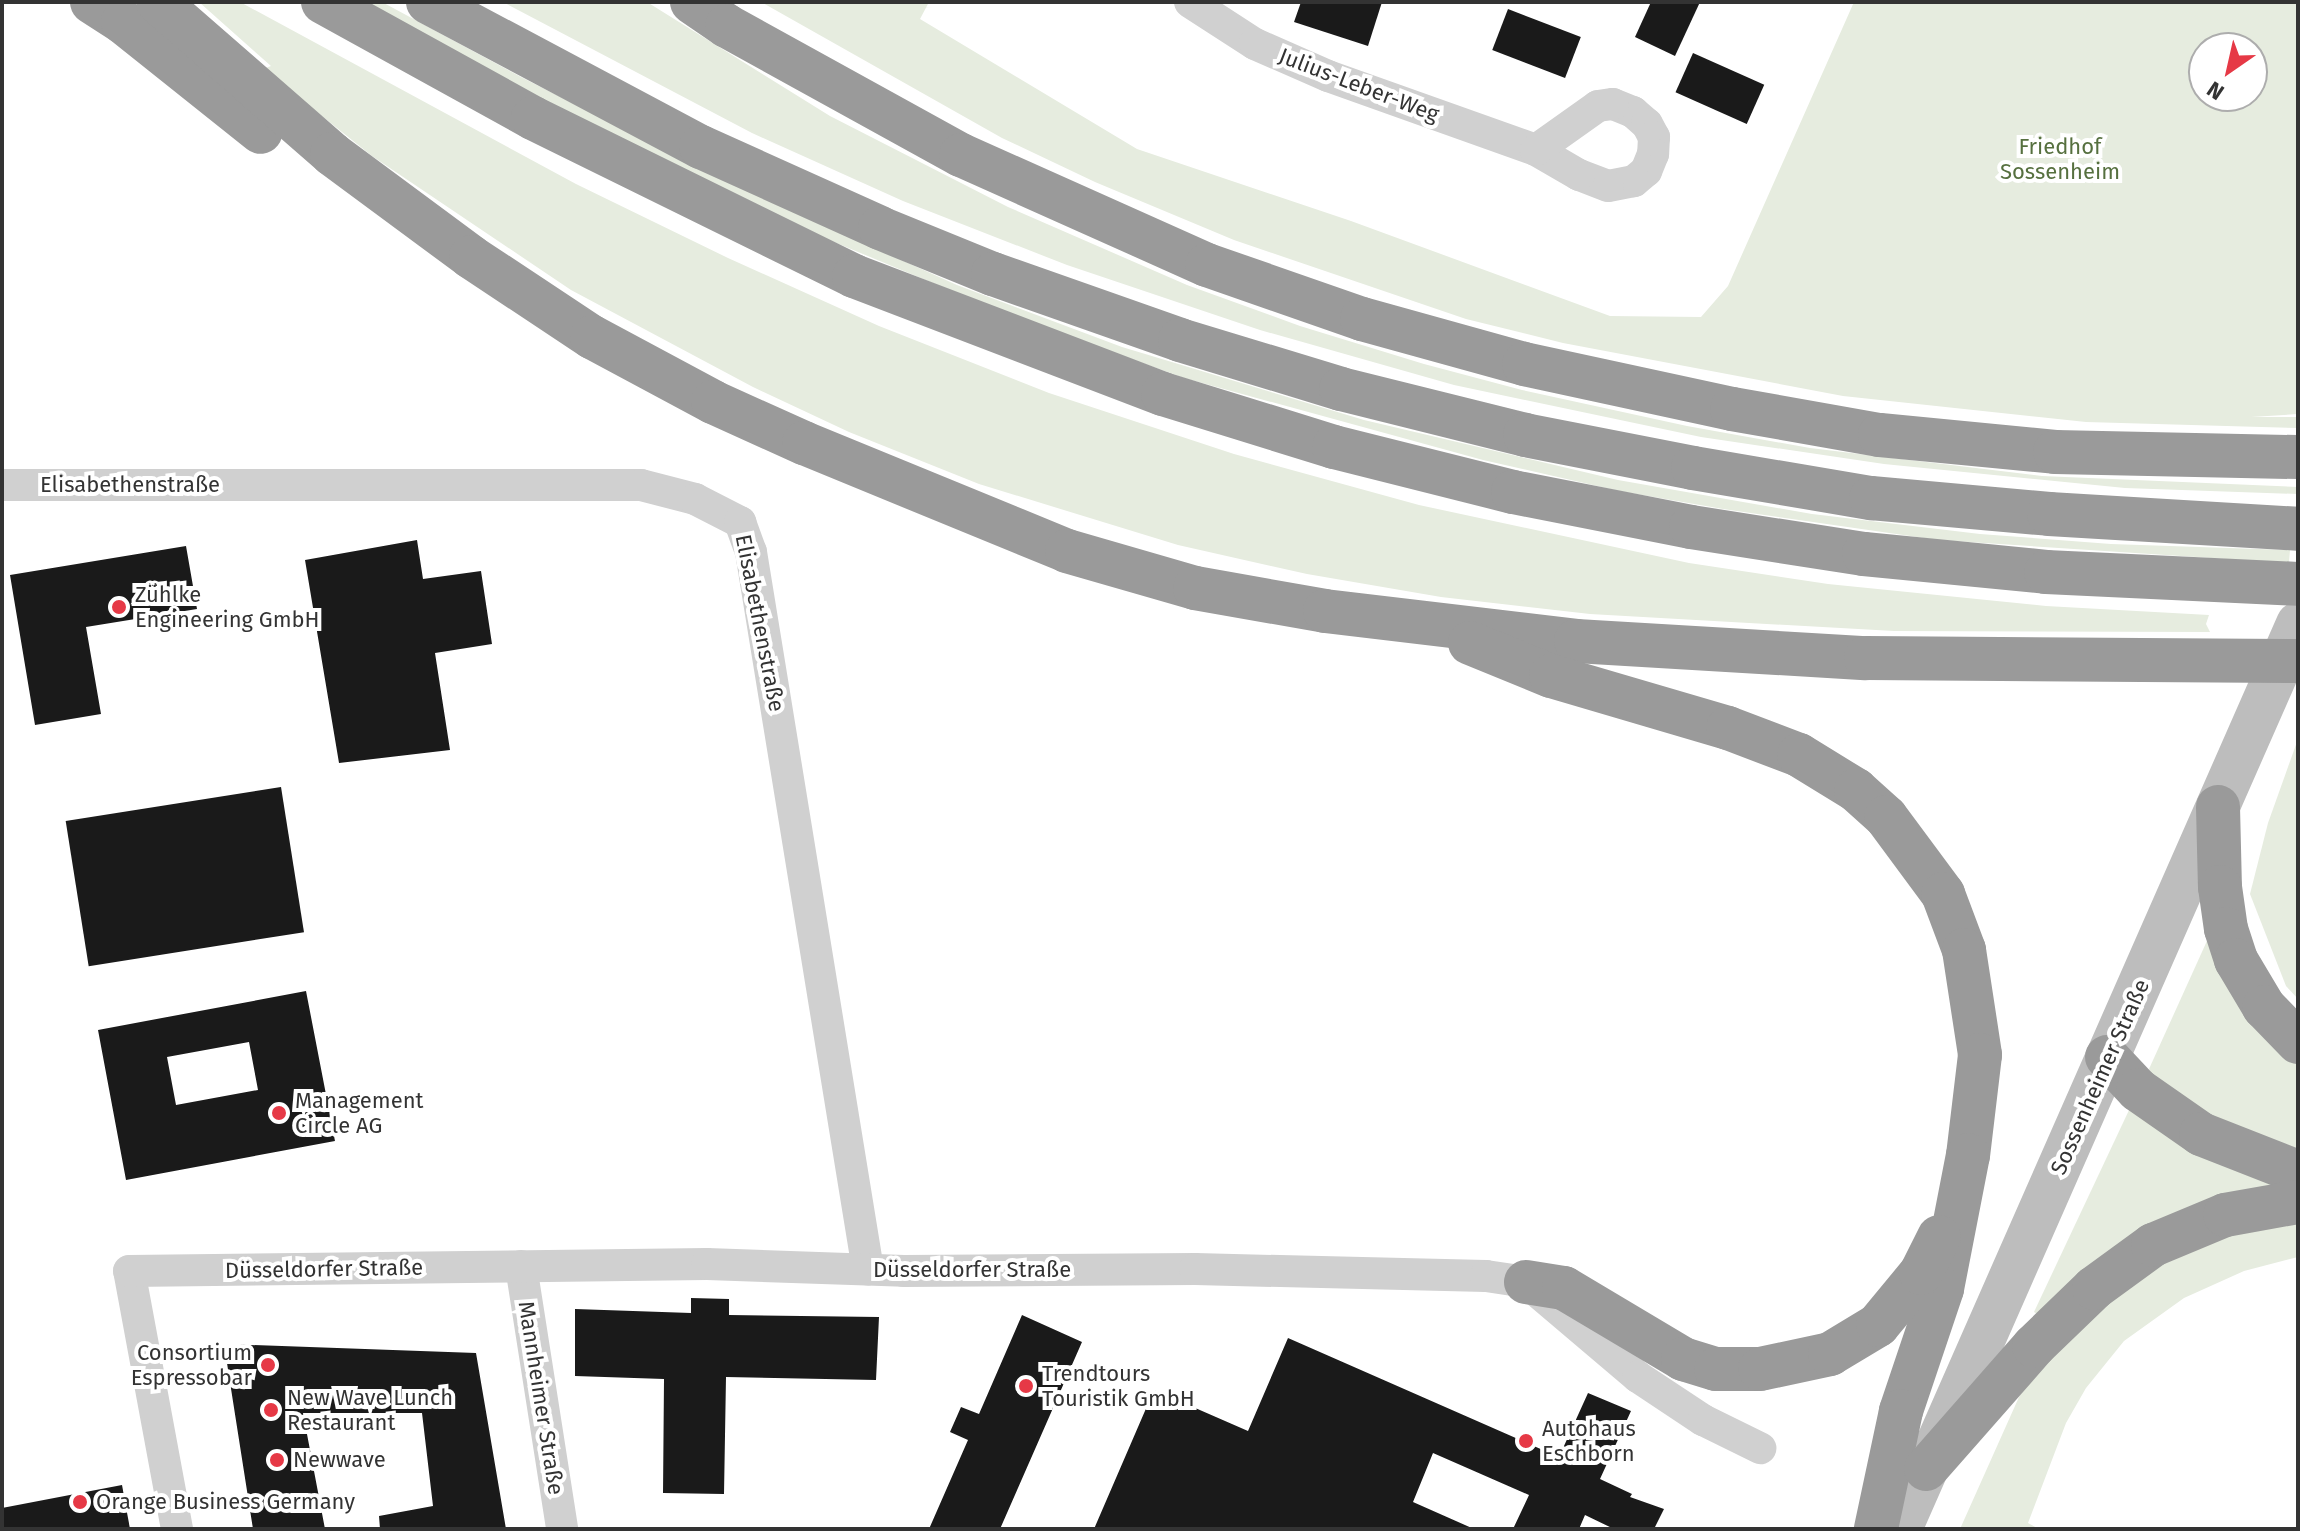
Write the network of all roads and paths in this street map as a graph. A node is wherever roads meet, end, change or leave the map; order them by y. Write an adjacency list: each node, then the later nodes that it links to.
1 (92, 2): 8 (highway)
2 (158, 2): 8 (highway)
3 (323, 2): 12 (highway)
4 (428, 2): 11 (highway)
5 (692, 2): 9 (highway)
6 (1190, 2): 7 (street, Julius-Leber-Weg)
7 (1536, 150)
8 (592, 337): 13 (highway)
9 (2298, 457)
10 (2, 485): 23 (street, Elisabethenstraße)
11 (2298, 529)
12 (2289, 584)
13 (1420, 622): 15 (highway); 18 (highway)
14 (2298, 624): 16 (main road, Sossenheimer Straße)
15 (2298, 661)
16 (2218, 807): 17 (highway); 19 (main road, Sossenheimer Straße)
17 (2298, 1042)
18 (1980, 1055): 24 (highway); 29 (highway)
19 (2107, 1057): 20 (highway); 26 (main road, Sossenheimer Straße)
20 (2298, 1172)
21 (2298, 1202): 26 (highway)
22 (521, 1266): 23 (street, Düsseldorfer Straße); 27 (street, Düsseldorfer Straße); 28 (street, Mannheimer Straße)
23 (868, 1270): 24 (street, Düsseldorfer Straße)
24 (1526, 1282): 25 (street)
25 (1760, 1448)
26 (1926, 1469): 30 (main road, Sossenheimer Straße)
27 (177, 1529)
28 (562, 1529)
29 (1876, 1529)
30 (1900, 1529)

